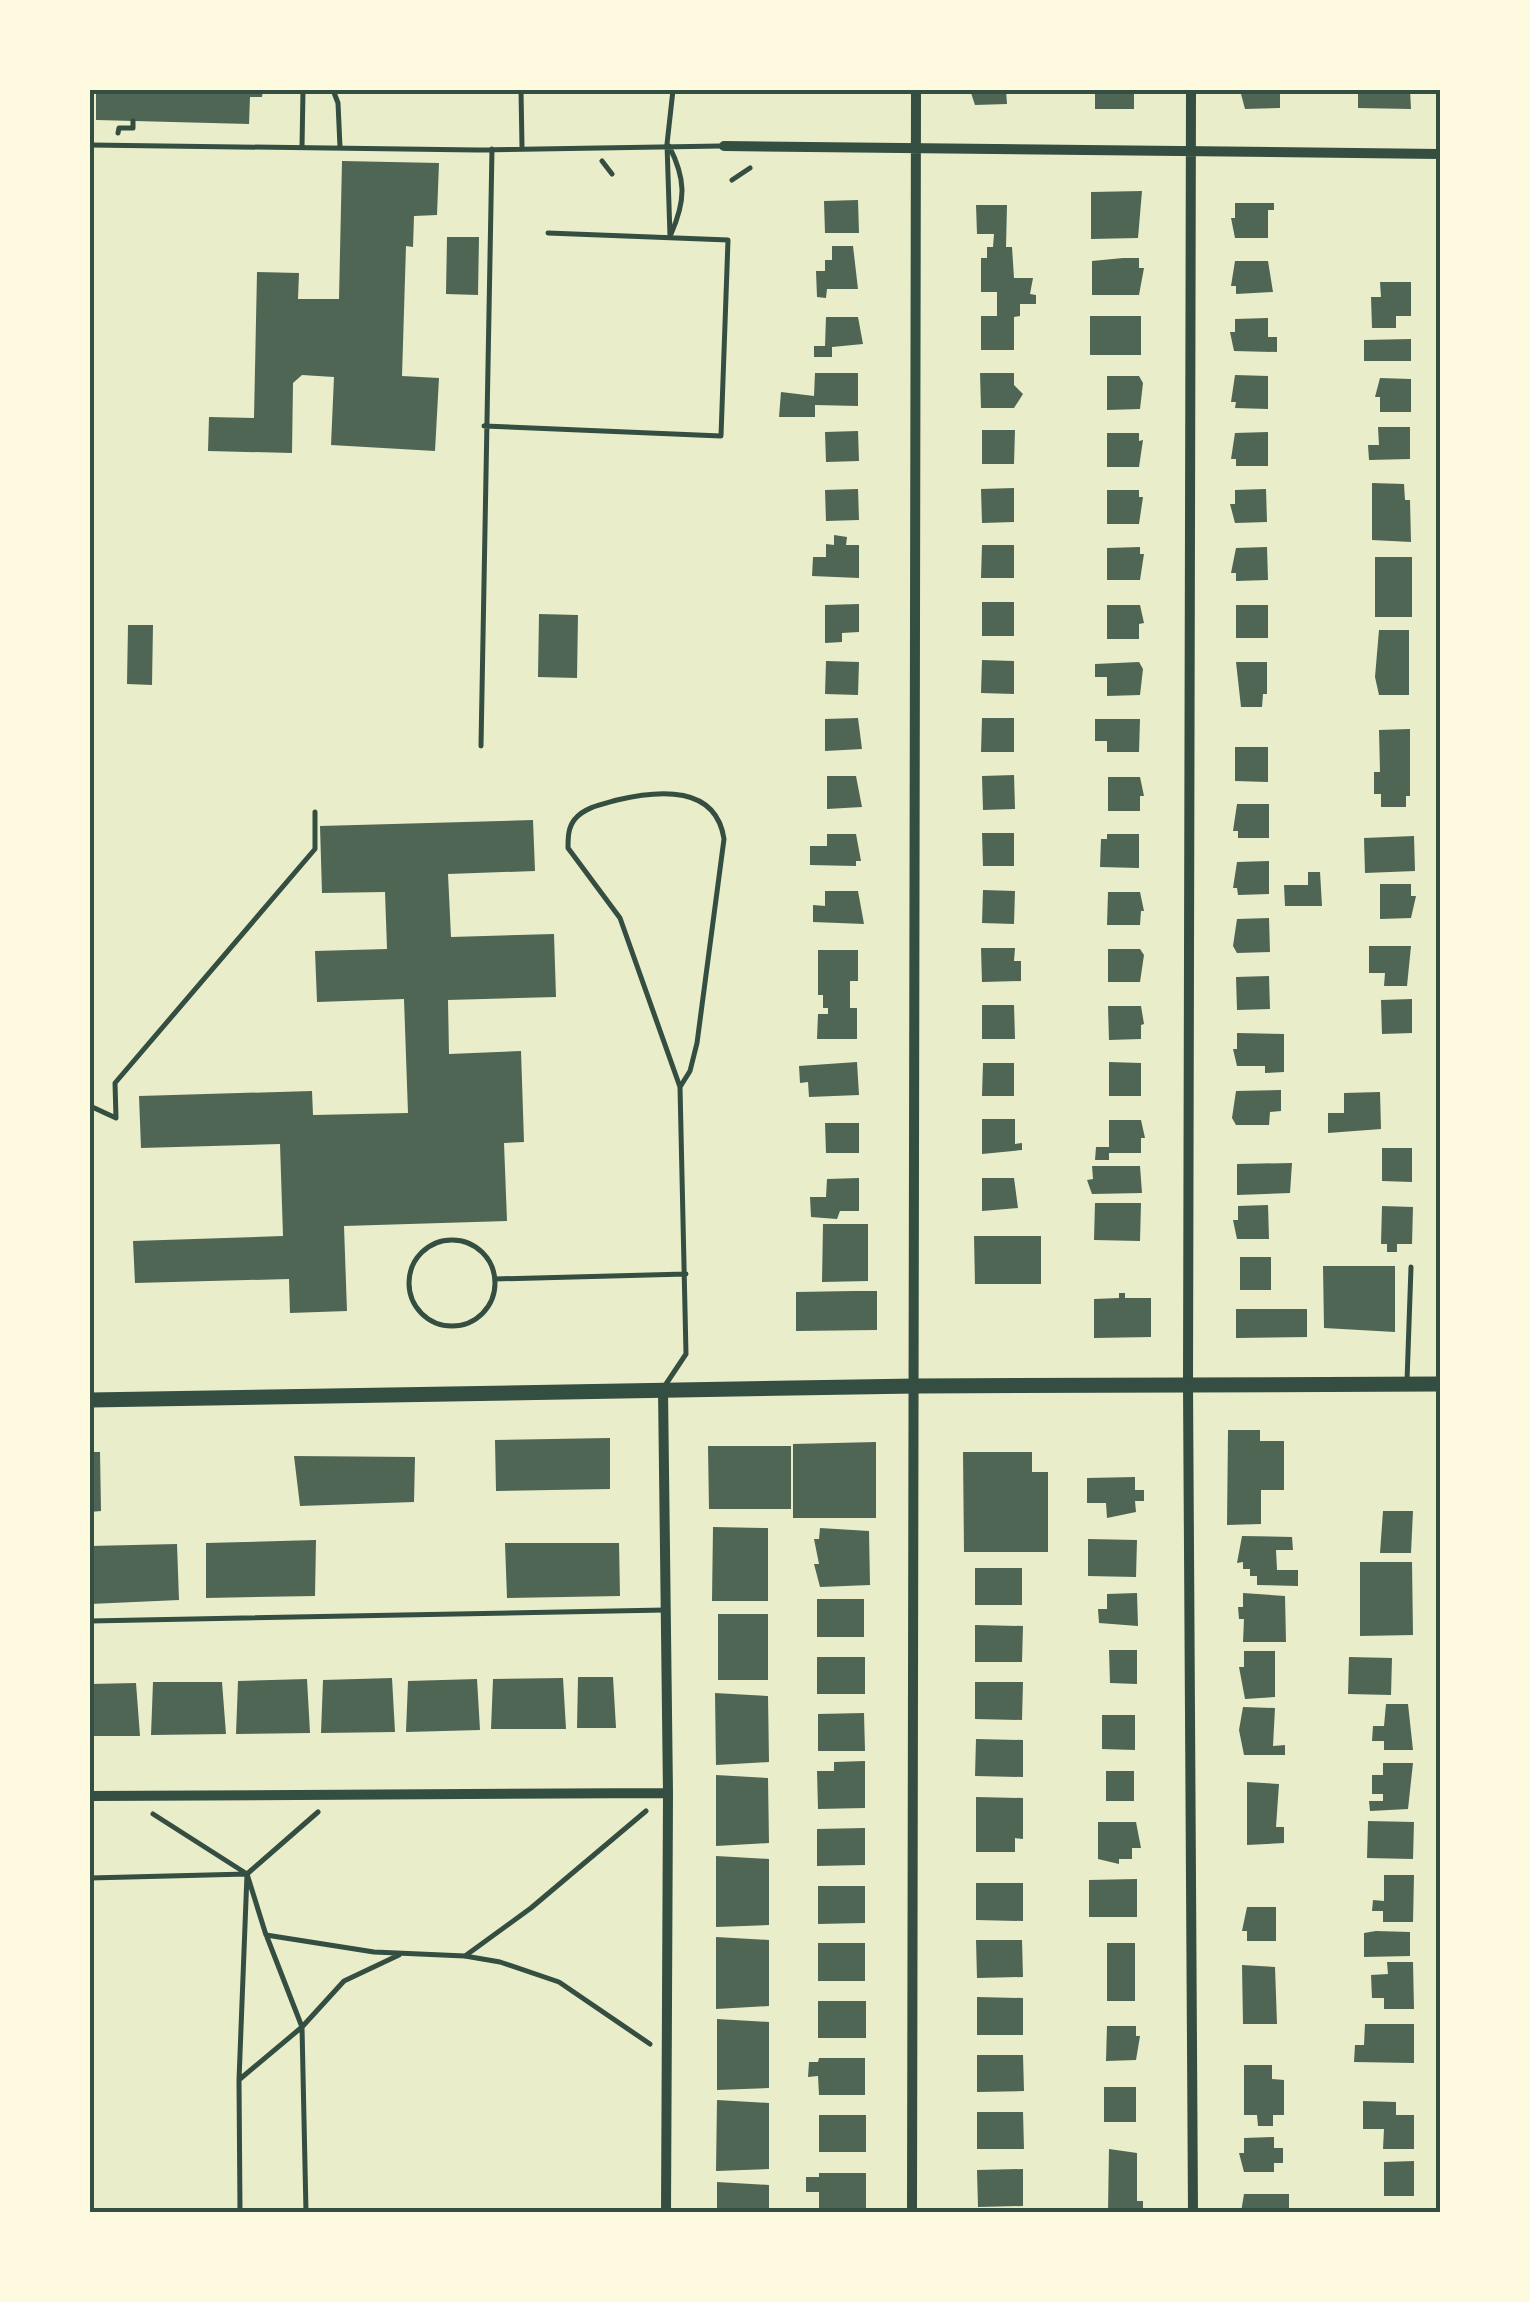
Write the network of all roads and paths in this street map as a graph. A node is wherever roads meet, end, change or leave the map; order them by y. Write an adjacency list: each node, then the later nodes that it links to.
1 (303, 90): 12 (lane)
2 (333, 90): 13 (lane)
3 (521, 90): 14 (lane)
4 (674, 90): 9 (lane)
5 (916, 90): 16 (street)
6 (1192, 90): 17 (street)
7 (140, 131): 8 (path)
8 (118, 132)
9 (667, 144): 11 (lane); 14 (lane); 22 (lane); 22 (lane)
10 (90, 145): 12 (lane)
11 (724, 146): 16 (street)
12 (302, 147): 13 (lane)
13 (340, 147): 15 (lane)
14 (522, 147): 15 (lane)
15 (492, 148): 23 (lane)
16 (916, 151): 17 (street); 34 (street)
17 (1192, 153): 18 (street); 31 (street)
18 (1440, 154)
19 (750, 168): 20 (path)
20 (732, 180)
21 (548, 232): 22 (lane)
22 (670, 237): 23 (lane)
23 (484, 426): 24 (lane)
24 (481, 746)
25 (315, 812): 27 (path)
26 (680, 1087): 26 (lane); 29 (lane)
27 (90, 1106)
28 (1411, 1268): 32 (lane)
29 (686, 1274): 30 (lane); 35 (lane)
30 (495, 1278): 30 (lane)
31 (1188, 1384): 32 (main road); 34 (main road); 55 (street)
32 (1407, 1384): 33 (main road)
33 (1440, 1384)
34 (916, 1386): 35 (main road); 54 (street)
35 (663, 1389): 36 (main road); 37 (street)
36 (90, 1400)
37 (666, 1610): 38 (lane); 39 (street)
38 (90, 1621)
39 (668, 1793): 40 (street); 47 (path); 49 (street)
40 (338, 1794): 42 (street); 43 (path)
41 (90, 1796): 42 (street)
42 (125, 1796): 43 (path)
43 (247, 1874): 44 (path); 45 (path); 50 (path)
44 (90, 1878)
45 (266, 1935): 46 (path); 48 (path)
46 (402, 1954): 47 (path); 48 (path)
47 (465, 1956): 49 (path)
48 (302, 2027): 50 (path); 52 (path)
49 (667, 2055): 53 (street)
50 (238, 2080): 51 (path)
51 (240, 2212)
52 (306, 2212)
53 (666, 2212)
54 (912, 2212)
55 (1193, 2212)

